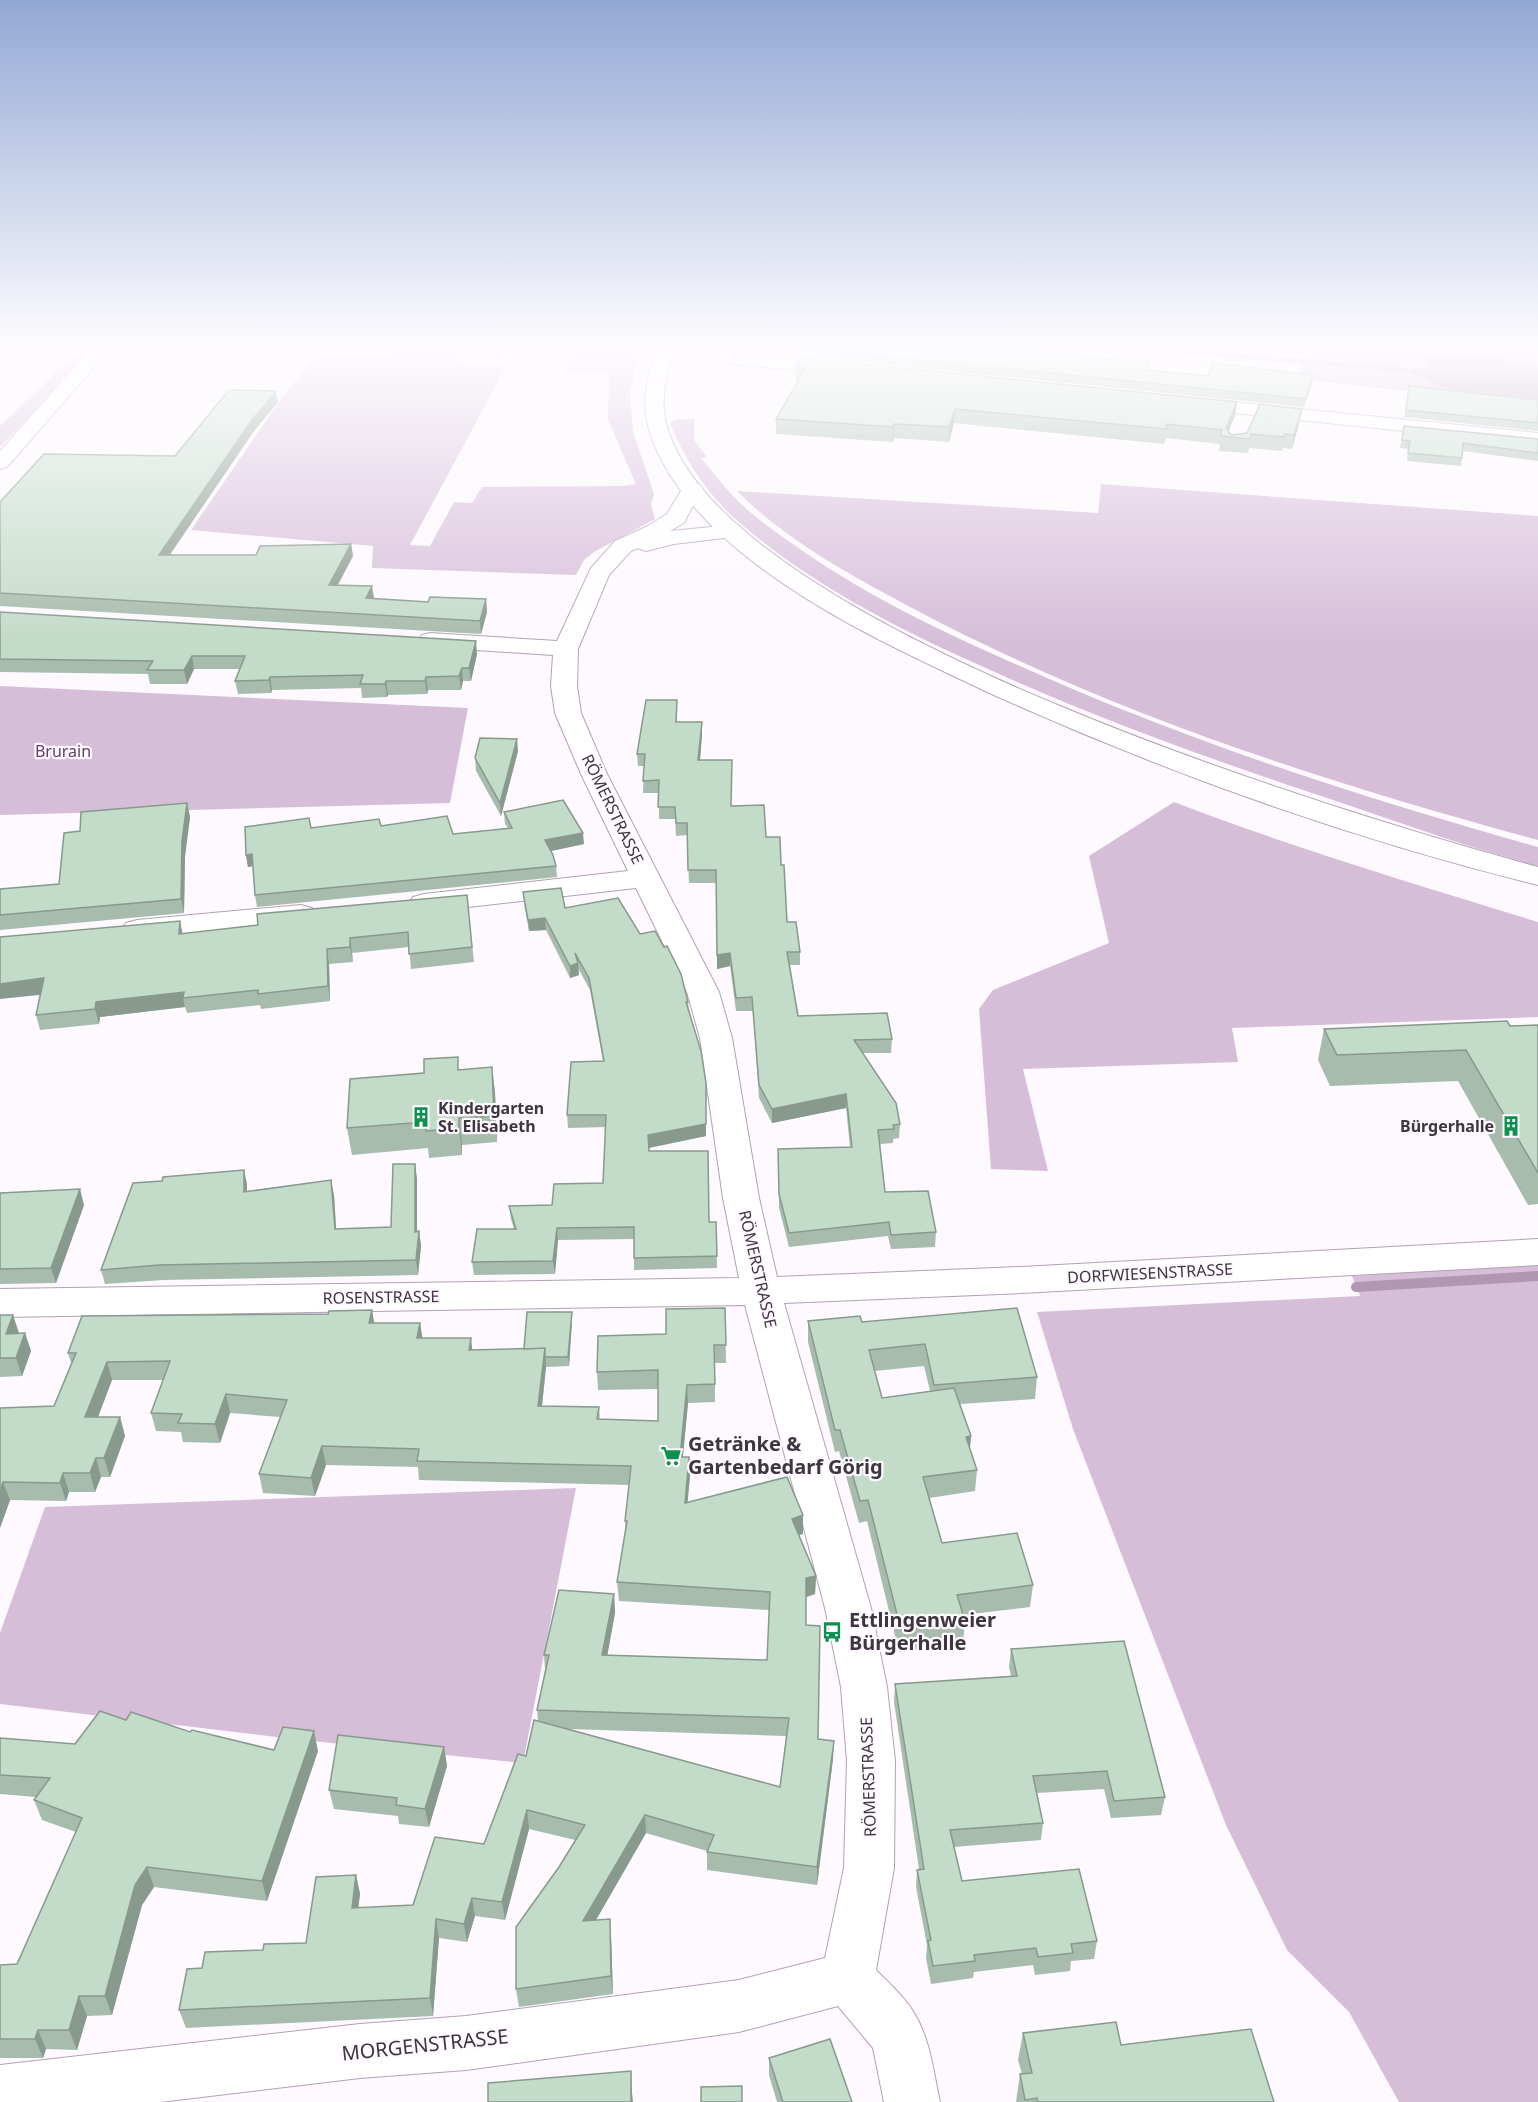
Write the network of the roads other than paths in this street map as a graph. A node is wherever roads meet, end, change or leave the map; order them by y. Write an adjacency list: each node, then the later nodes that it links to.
1 (14, 447): 3 (street)
2 (666, 447): 4 (street)
3 (0, 463)
4 (692, 488): 5 (street); 6 (street, RÖMERSTRASSE)
5 (729, 529): 6 (street); 7 (street); 10 (street)
6 (658, 530): 7 (street, RÖMERSTRASSE)
7 (611, 558): 9 (street, RÖMERSTRASSE)
8 (413, 639): 9 (street)
9 (567, 649): 11 (street, RÖMERSTRASSE)
10 (1538, 876)
11 (646, 878): 12 (street); 16 (street, RÖMERSTRASSE)
12 (396, 905)
13 (326, 912): 14 (street)
14 (105, 932)
15 (1538, 1252): 16 (street, DORFWIESENSTRASSE)
16 (761, 1291): 17 (street, ROSENSTRASSE); 18 (street, RÖMERSTRASSE)
17 (0, 1304)
18 (848, 1978): 19 (street, MORGENSTRASSE); 20 (street)
19 (0, 2093)
20 (912, 2102)

